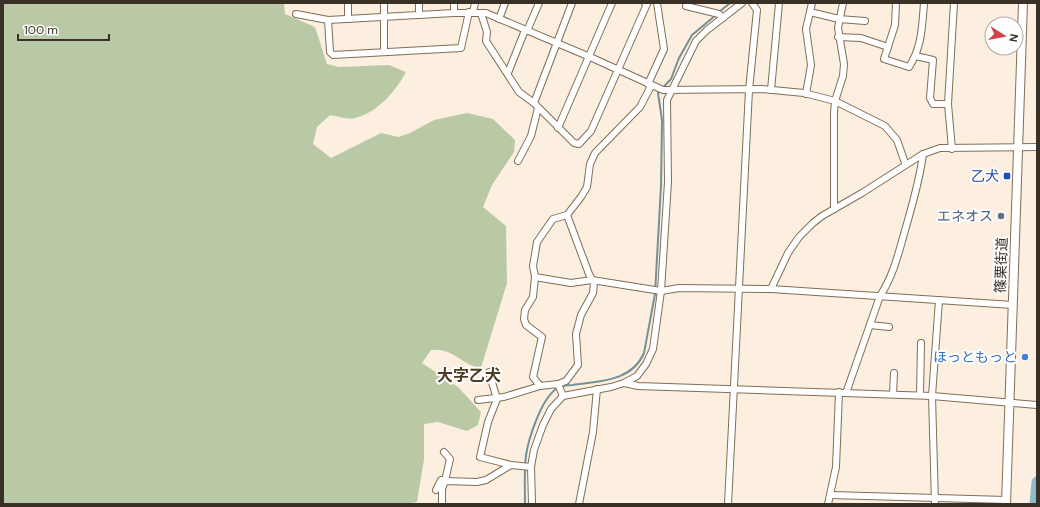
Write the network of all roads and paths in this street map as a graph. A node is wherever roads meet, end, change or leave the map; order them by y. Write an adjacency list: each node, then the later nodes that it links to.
1 (348, 3): 30 (street)
2 (384, 3): 28 (street)
3 (419, 3): 27 (street)
4 (454, 3): 24 (street)
5 (475, 3): 22 (street)
6 (505, 3): 31 (street)
7 (539, 3): 35 (street)
8 (572, 3): 37 (street)
9 (612, 3): 41 (street)
10 (646, 3): 20 (street); 42 (street)
11 (742, 3): 29 (street)
12 (752, 3): 45 (street)
13 (780, 3): 46 (street)
14 (812, 3): 23 (street)
15 (843, 3): 32 (street)
16 (896, 3): 38 (street)
17 (924, 3): 40 (street)
18 (954, 3): 50 (street)
19 (1023, 3): 54 (main road, 篠栗街道)
20 (657, 5): 44 (street)
21 (686, 6): 29 (street)
22 (471, 12): 24 (street); 25 (street); 39 (street)
23 (810, 12): 32 (street); 48 (street)
24 (454, 13): 27 (street)
25 (481, 13): 31 (street); 43 (street)
26 (296, 14): 33 (street)
27 (419, 15): 28 (street)
28 (384, 17): 30 (street); 39 (street)
29 (723, 18): 47 (street)
30 (348, 19): 33 (street)
31 (499, 19): 35 (street)
32 (839, 19): 34 (street); 36 (street)
33 (328, 20): 39 (street)
34 (865, 21)
35 (526, 30): 37 (street); 43 (street)
36 (838, 37): 38 (street); 49 (street)
37 (556, 43): 41 (street); 51 (street)
38 (888, 46): 40 (street)
39 (384, 52)
40 (916, 56): 50 (street)
41 (590, 57): 42 (street); 52 (street)
42 (619, 69): 44 (street); 52 (street)
43 (508, 73): 51 (street)
44 (649, 85): 47 (street); 60 (street)
45 (749, 90): 46 (street); 47 (street); 63 (street)
46 (771, 90): 48 (street)
47 (671, 91): 65 (street)
48 (806, 94): 49 (street)
49 (835, 101): 58 (street); 59 (street)
50 (948, 104): 55 (street)
51 (536, 105): 52 (street); 57 (street)
52 (558, 128)
53 (1037, 147): 54 (street)
54 (1018, 148): 55 (street); 68 (main road, 篠栗街道)
55 (952, 149): 56 (street)
56 (922, 154): 58 (street); 66 (street)
57 (518, 161)
58 (905, 164): 59 (street)
59 (834, 209): 64 (street)
60 (567, 215): 61 (street); 62 (street)
61 (535, 277): 62 (street); 75 (street)
62 (592, 280): 65 (street); 76 (street)
63 (739, 289): 64 (street); 65 (street); 78 (street)
64 (771, 290): 66 (street)
65 (657, 291): 74 (street)
66 (880, 296): 67 (street); 69 (street)
67 (940, 300): 68 (street); 83 (street)
68 (1013, 305): 86 (main road, 篠栗街道)
69 (870, 325): 70 (street); 80 (street)
70 (889, 327)
71 (921, 343): 82 (street)
72 (489, 372): 84 (street)
73 (894, 374): 81 (street)
74 (624, 383): 77 (street); 78 (street)
75 (540, 386): 76 (street); 84 (street)
76 (560, 389): 77 (street); 90 (street)
77 (597, 389): 98 (street)
78 (735, 390): 79 (street); 99 (street)
79 (839, 392): 80 (street); 93 (street)
80 (846, 393): 81 (street)
81 (893, 394): 82 (street)
82 (920, 396): 83 (street)
83 (932, 396): 86 (street); 94 (street)
84 (498, 399): 85 (street); 89 (street)
85 (478, 400)
86 (1009, 401): 87 (street); 95 (main road, 篠栗街道)
87 (1037, 405)
88 (444, 452): 91 (street)
89 (512, 465): 90 (street); 91 (street)
90 (527, 466): 97 (street)
91 (445, 482): 92 (street); 96 (street)
92 (436, 490)
93 (831, 495): 94 (street); 100 (street)
94 (935, 501): 95 (street)
95 (1006, 502)
96 (442, 504)
97 (532, 504)
98 (579, 504)
99 (728, 504)
100 (828, 504)

